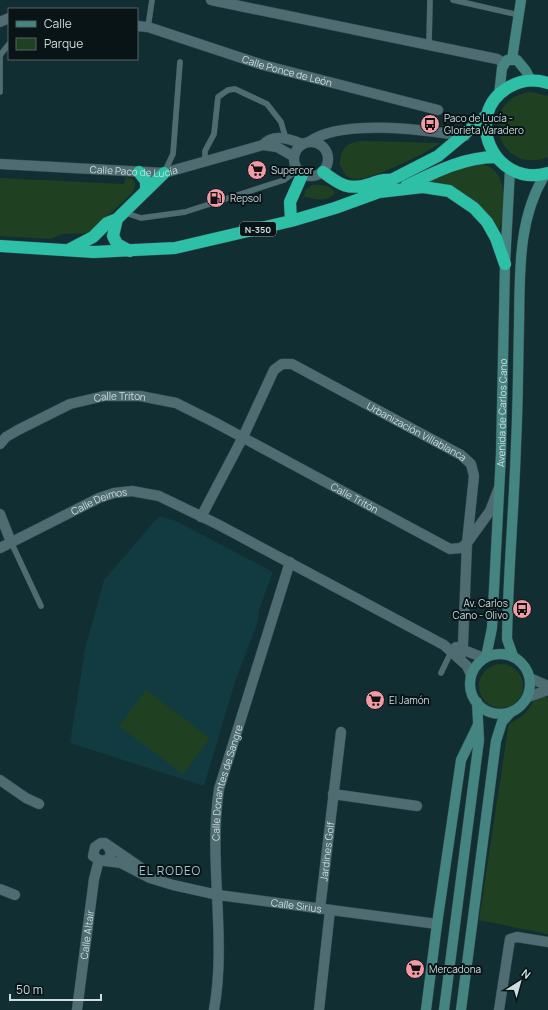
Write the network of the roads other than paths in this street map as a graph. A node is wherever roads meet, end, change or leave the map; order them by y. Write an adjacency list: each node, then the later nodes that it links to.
1 (152, 0): 9 (lane)
2 (210, 0): 6 (street)
3 (430, 0): 11 (lane)
4 (453, 0): 7 (lane)
5 (521, 0): 7 (street)
6 (244, 4): 11 (street)
7 (519, 15): 13 (street)
8 (138, 26): 9 (street, Calle Ponce de León)
9 (148, 27): 19 (street, Calle Ponce de León)
10 (8, 45): 12 (lane)
11 (429, 45): 13 (street)
12 (0, 54): 17 (lane)
13 (508, 61): 15 (street); 18 (street)
14 (180, 62): 33 (lane)
15 (531, 81): 16 (highway, N-350); 18 (highway, N-350)
16 (547, 81)
17 (0, 92)
18 (499, 95): 20 (highway, N-350)
19 (438, 110)
20 (487, 115): 21 (highway, N-350); 26 (highway)
21 (464, 136): 23 (street); 35 (highway, N-350)
22 (286, 139): 23 (street, Calle Paco de Lucía); 24 (street, Calle Paco de Lucía); 27 (lane)
23 (306, 143): 25 (street); 32 (street)
24 (263, 145): 25 (street); 27 (street, Calle Paco de Lucía)
25 (294, 156): 30 (street)
26 (496, 157): 29 (highway); 35 (highway, N-350)
27 (205, 162): 33 (street, Calle Paco de Lucía)
28 (0, 164): 31 (street, Calle Paco de Lucía)
29 (510, 169): 34 (highway); 42 (street, Avenida de Carlos Cano)
30 (299, 171): 32 (street); 37 (lane); 38 (highway)
31 (139, 172): 33 (street, Calle Paco de Lucía); 36 (highway)
32 (323, 172): 35 (highway)
33 (164, 173): 36 (highway)
34 (547, 173): 55 (street, Avenida de Carlos Cano)
35 (394, 186): 38 (highway, N-350); 42 (highway)
36 (146, 190): 37 (highway)
37 (120, 216): 40 (highway); 41 (highway)
38 (291, 221): 41 (highway, N-350)
39 (0, 246): 40 (highway, N-350)
40 (67, 251): 41 (highway, N-350)
41 (133, 252)
42 (505, 264): 45 (street, Avenida de Carlos Cano)
43 (243, 437): 44 (street, Calle Triton); 47 (street, Urbanización Villablanca); 49 (street, Calle Tritón); 49 (street, Urbanización Villablanca)
44 (0, 444)
45 (499, 487): 49 (street); 56 (street, Avenida de Carlos Cano)
46 (0, 514): 48 (street)
47 (201, 517): 48 (street, Calle Deimos); 51 (street, Calle Deimos)
48 (11, 542): 50 (street, Calle Deimos); 52 (lane)
49 (467, 543): 54 (street, Urbanización Villablanca)
50 (0, 548)
51 (290, 562): 53 (street, Calle Deimos); 75 (street, Calle Donantes de Sangre)
52 (41, 606)
53 (448, 648): 54 (street, Calle Deimos); 57 (lane)
54 (461, 654): 56 (street); 58 (street)
55 (513, 656): 56 (street); 59 (street)
56 (485, 657): 58 (street)
57 (441, 673)
58 (471, 675): 63 (street)
59 (530, 678): 60 (street); 62 (street)
60 (548, 686)
61 (548, 690): 62 (street)
62 (528, 697): 64 (street)
63 (477, 702): 64 (street); 65 (street)
64 (510, 713): 84 (street)
65 (478, 725): 77 (street); 83 (street)
66 (341, 732): 68 (street, Jardines Golf)
67 (0, 780): 69 (street)
68 (334, 794): 70 (street); 76 (street, Jardines Golf)
69 (39, 804)
70 (416, 806)
71 (102, 861): 72 (street, Calle Sirius); 72 (street, Calle Sirius); 79 (street, Calle Altair)
72 (158, 880): 75 (street, Calle Sirius)
73 (0, 889): 74 (street)
74 (15, 895)
75 (218, 895): 76 (street, Calle Sirius); 80 (street, Calle Donantes de Sangre)
76 (325, 909): 77 (street, Calle Sirius); 81 (street, Jardines Golf)
77 (436, 924): 82 (street)
78 (548, 942): 85 (street)
79 (77, 1010)
80 (214, 1010)
81 (319, 1010)
82 (426, 1010)
83 (444, 1010)
84 (461, 1010)
85 (499, 1010)

